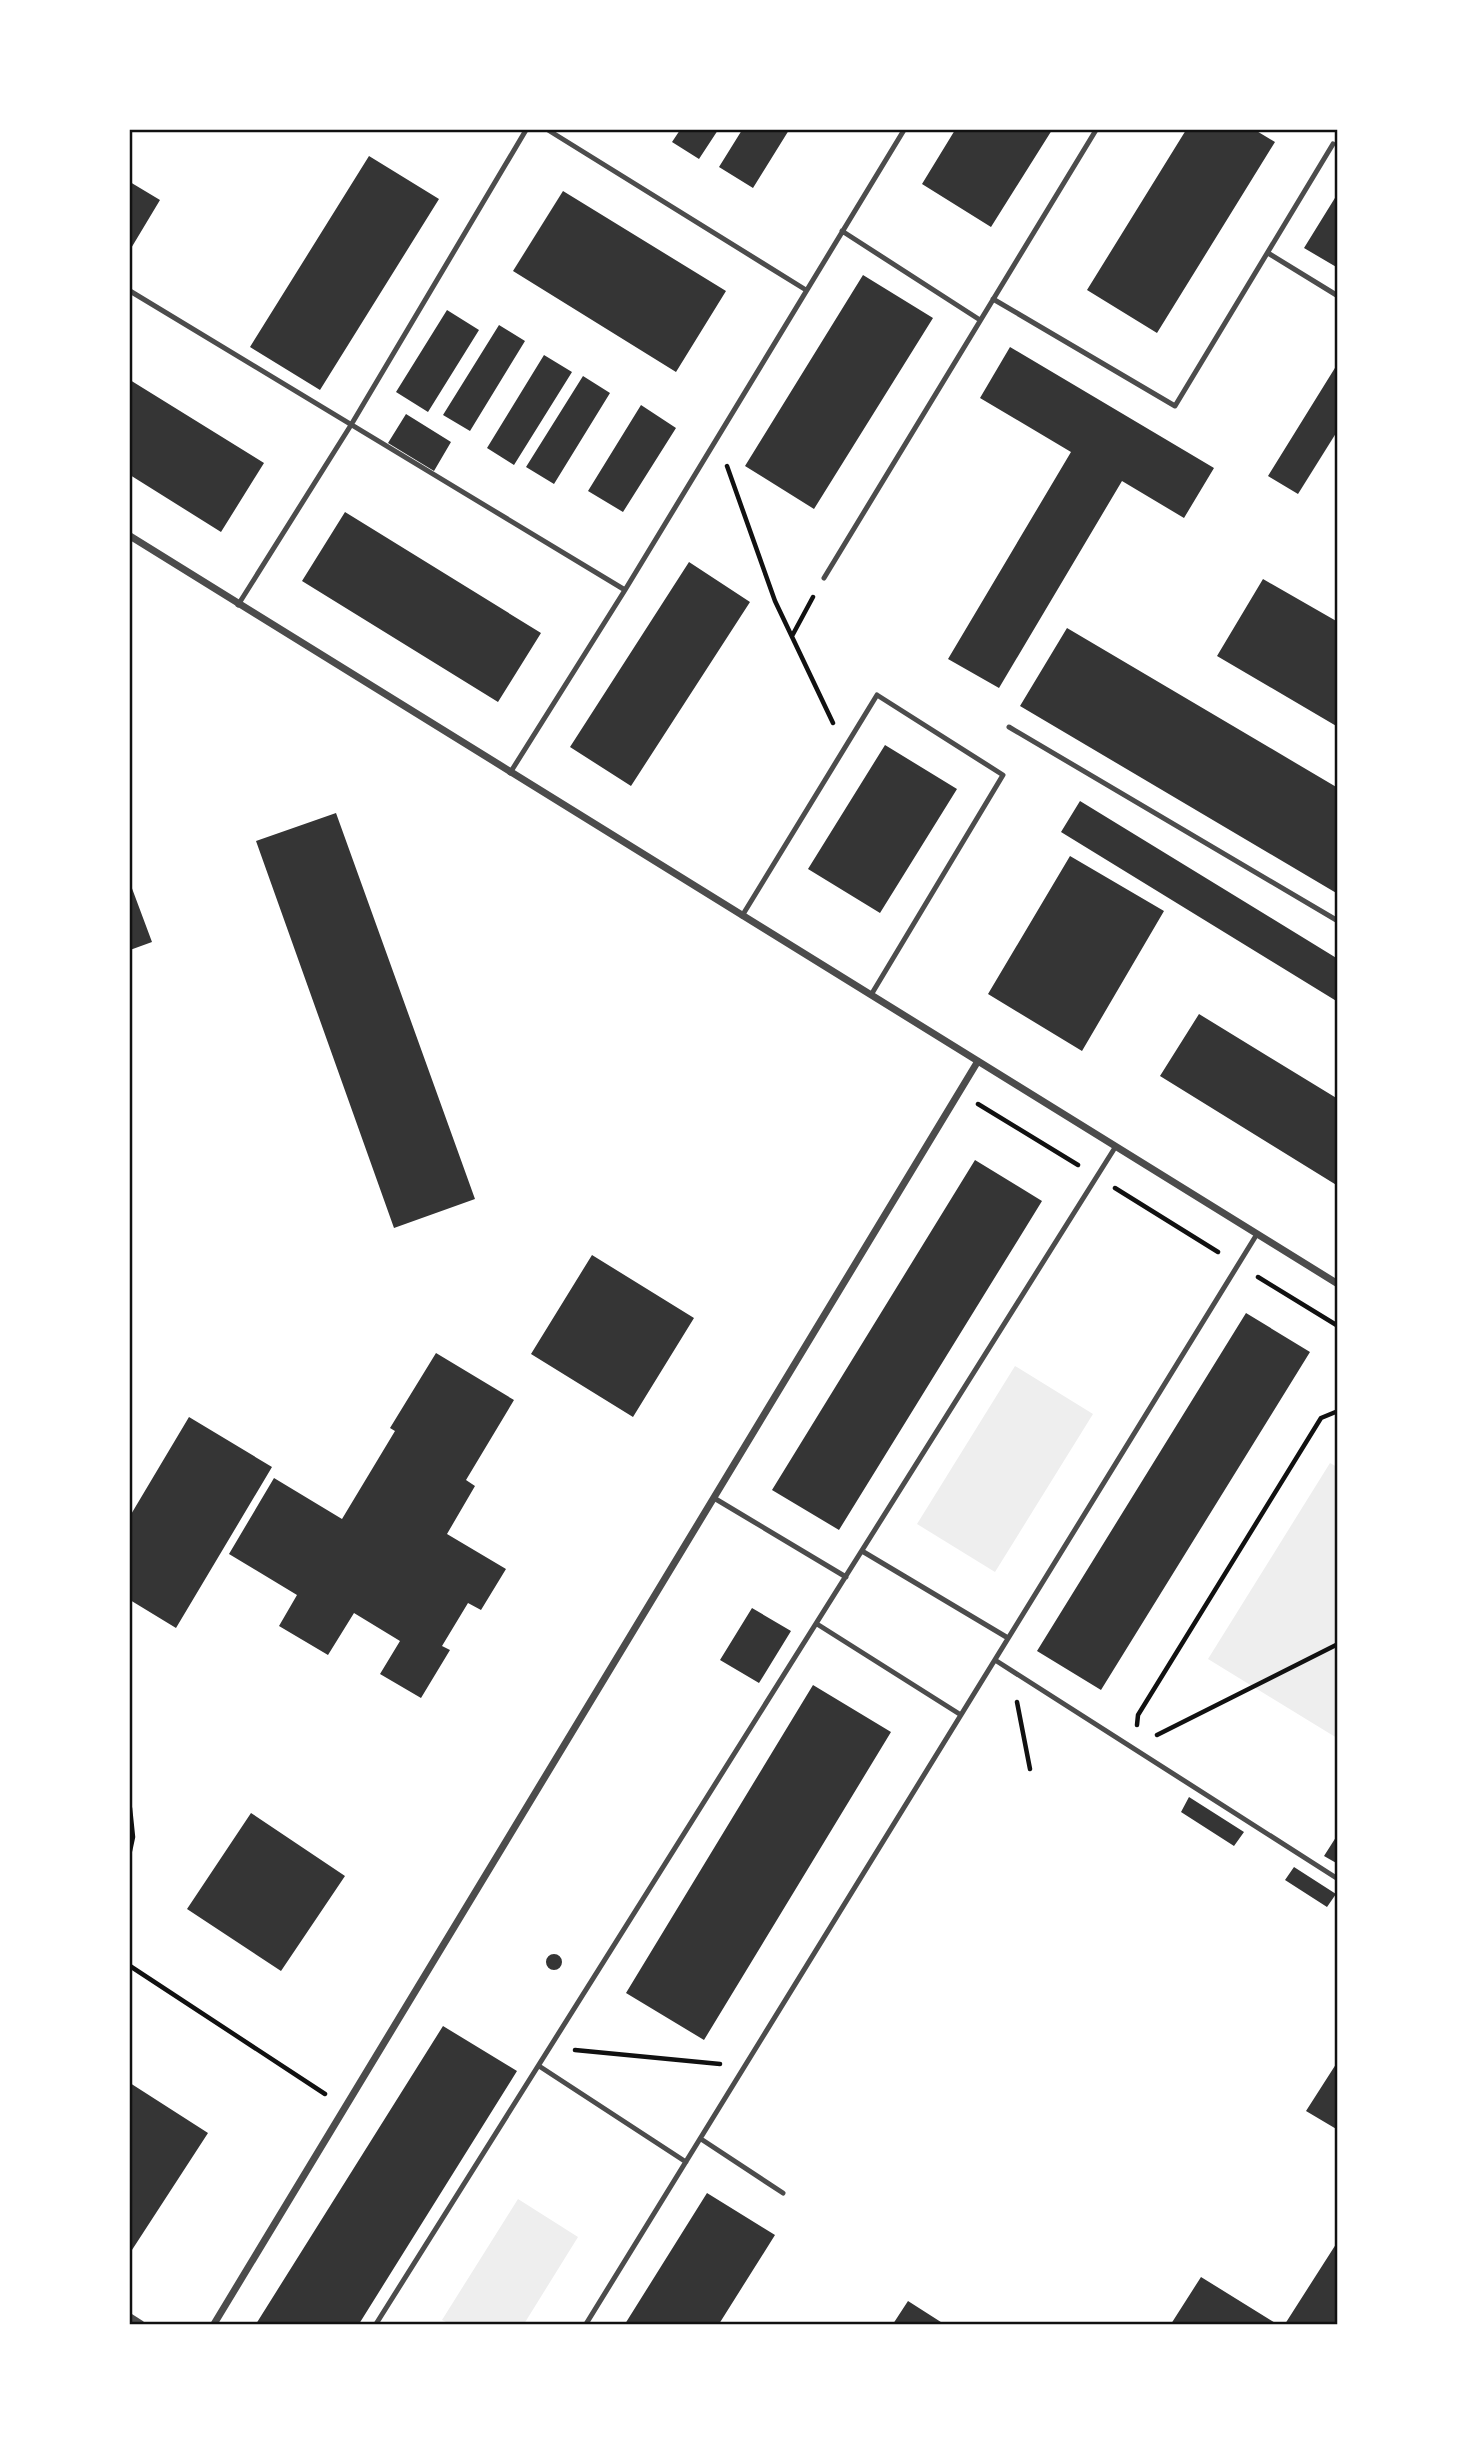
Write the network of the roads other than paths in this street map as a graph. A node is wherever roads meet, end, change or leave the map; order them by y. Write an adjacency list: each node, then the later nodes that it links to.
1 (526, 130): 13 (lane)
2 (548, 130): 8 (lane)
3 (904, 130): 6 (lane)
4 (1096, 130): 11 (lane)
5 (1334, 144): 7 (lane)
6 (842, 232): 8 (lane); 12 (lane)
7 (1268, 253): 10 (lane); 11 (lane)
8 (806, 290): 16 (lane)
9 (130, 291): 13 (lane)
10 (1338, 296)
11 (993, 299): 12 (lane)
12 (981, 320): 15 (lane)
13 (351, 425): 16 (lane); 17 (lane)
14 (130, 536): 17 (street)
15 (824, 578)
16 (625, 590): 19 (lane)
17 (238, 605): 19 (street)
18 (1009, 727): 21 (lane)
19 (510, 773): 20 (street)
20 (742, 916): 22 (street); 22 (lane)
21 (1338, 921)
22 (871, 995): 23 (street)
23 (978, 1061): 24 (street); 27 (street)
24 (1116, 1146): 25 (street); 28 (lane)
25 (1257, 1234): 26 (street); 31 (lane)
26 (1338, 1284)
27 (714, 1497): 29 (lane); 41 (street)
28 (862, 1551): 29 (lane); 31 (lane)
29 (846, 1577): 30 (lane)
30 (817, 1624): 33 (lane); 35 (lane)
31 (1008, 1638): 32 (lane)
32 (995, 1660): 33 (lane); 34 (lane)
33 (961, 1715): 36 (lane)
34 (1338, 1878)
35 (539, 2066): 37 (lane); 42 (lane)
36 (701, 2139): 37 (lane); 38 (lane)
37 (686, 2162): 43 (lane)
38 (783, 2193)
39 (130, 2317): 40 (street)
40 (141, 2325)
41 (214, 2325)
42 (376, 2325)
43 (586, 2325)

